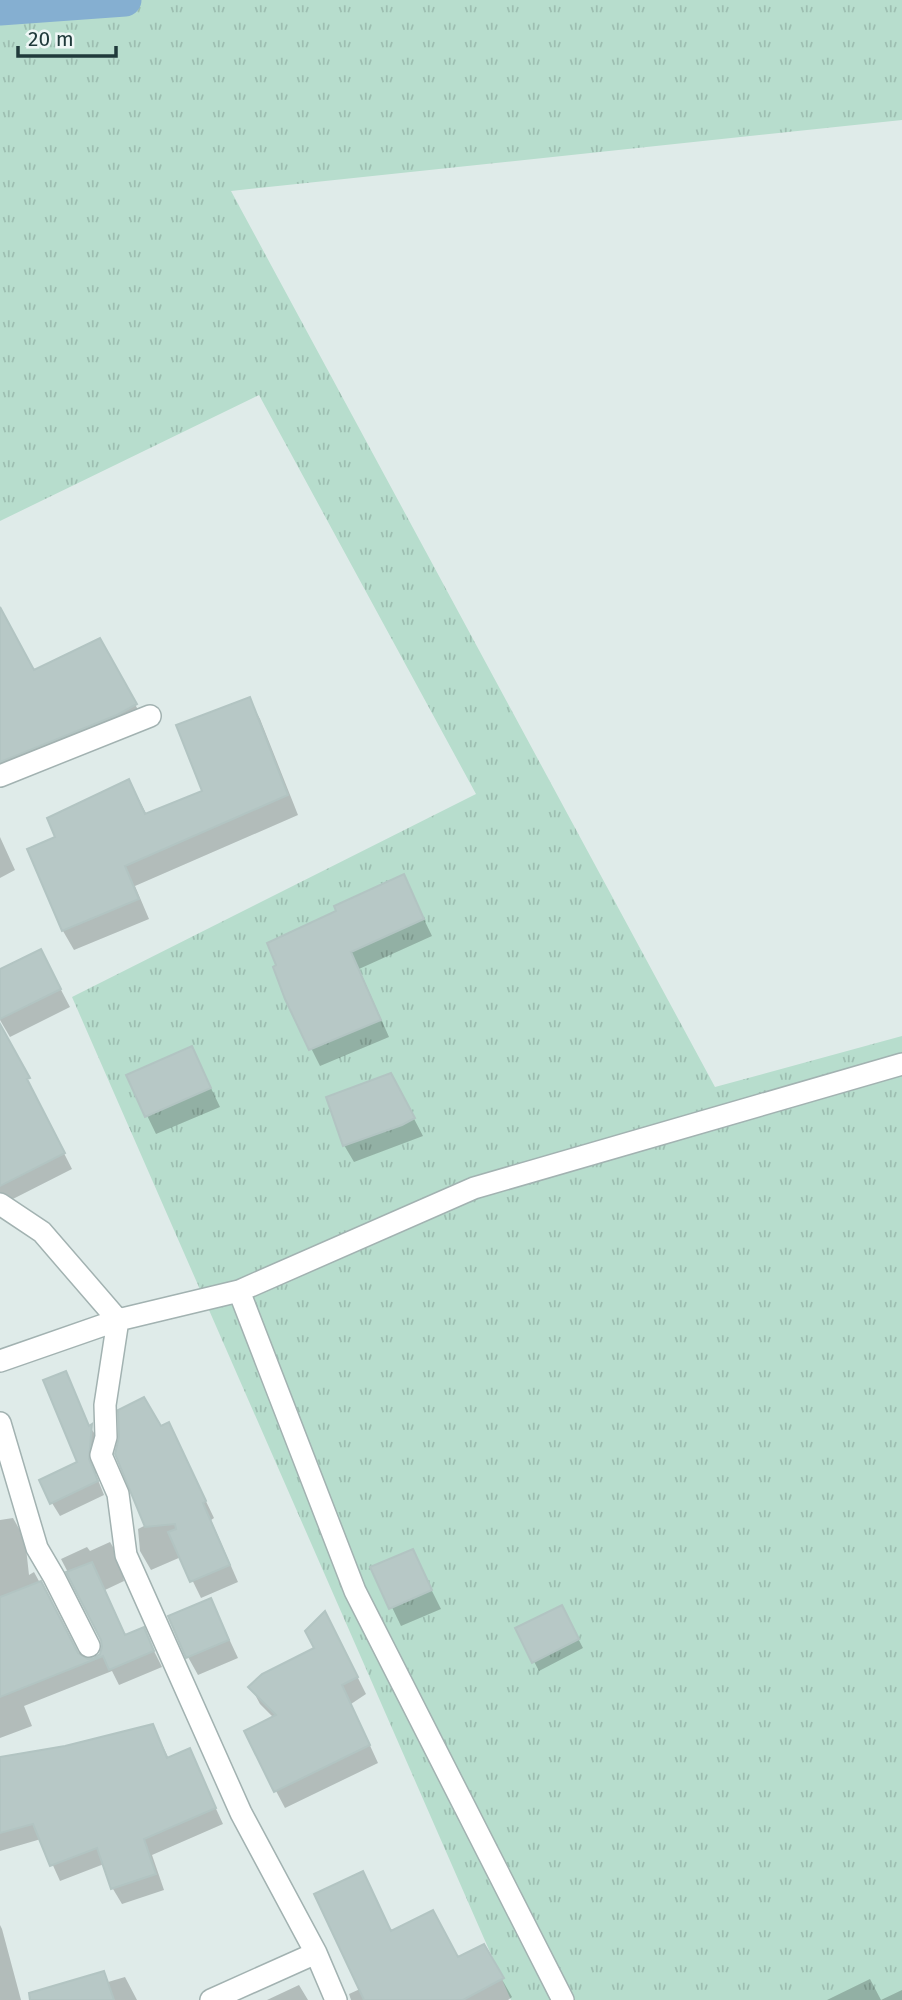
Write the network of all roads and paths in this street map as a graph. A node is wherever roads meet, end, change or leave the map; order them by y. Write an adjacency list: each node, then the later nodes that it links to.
1 (150, 716): 2 (street)
2 (0, 776)
3 (902, 1064): 5 (street)
4 (0, 1204): 6 (street)
5 (239, 1291): 6 (street); 13 (street)
6 (118, 1320): 7 (street); 10 (street)
7 (0, 1361)
8 (0, 1423): 9 (street)
9 (89, 1646)
10 (316, 1953): 11 (street); 12 (street)
11 (211, 2000)
12 (336, 2000)
13 (564, 2000)

